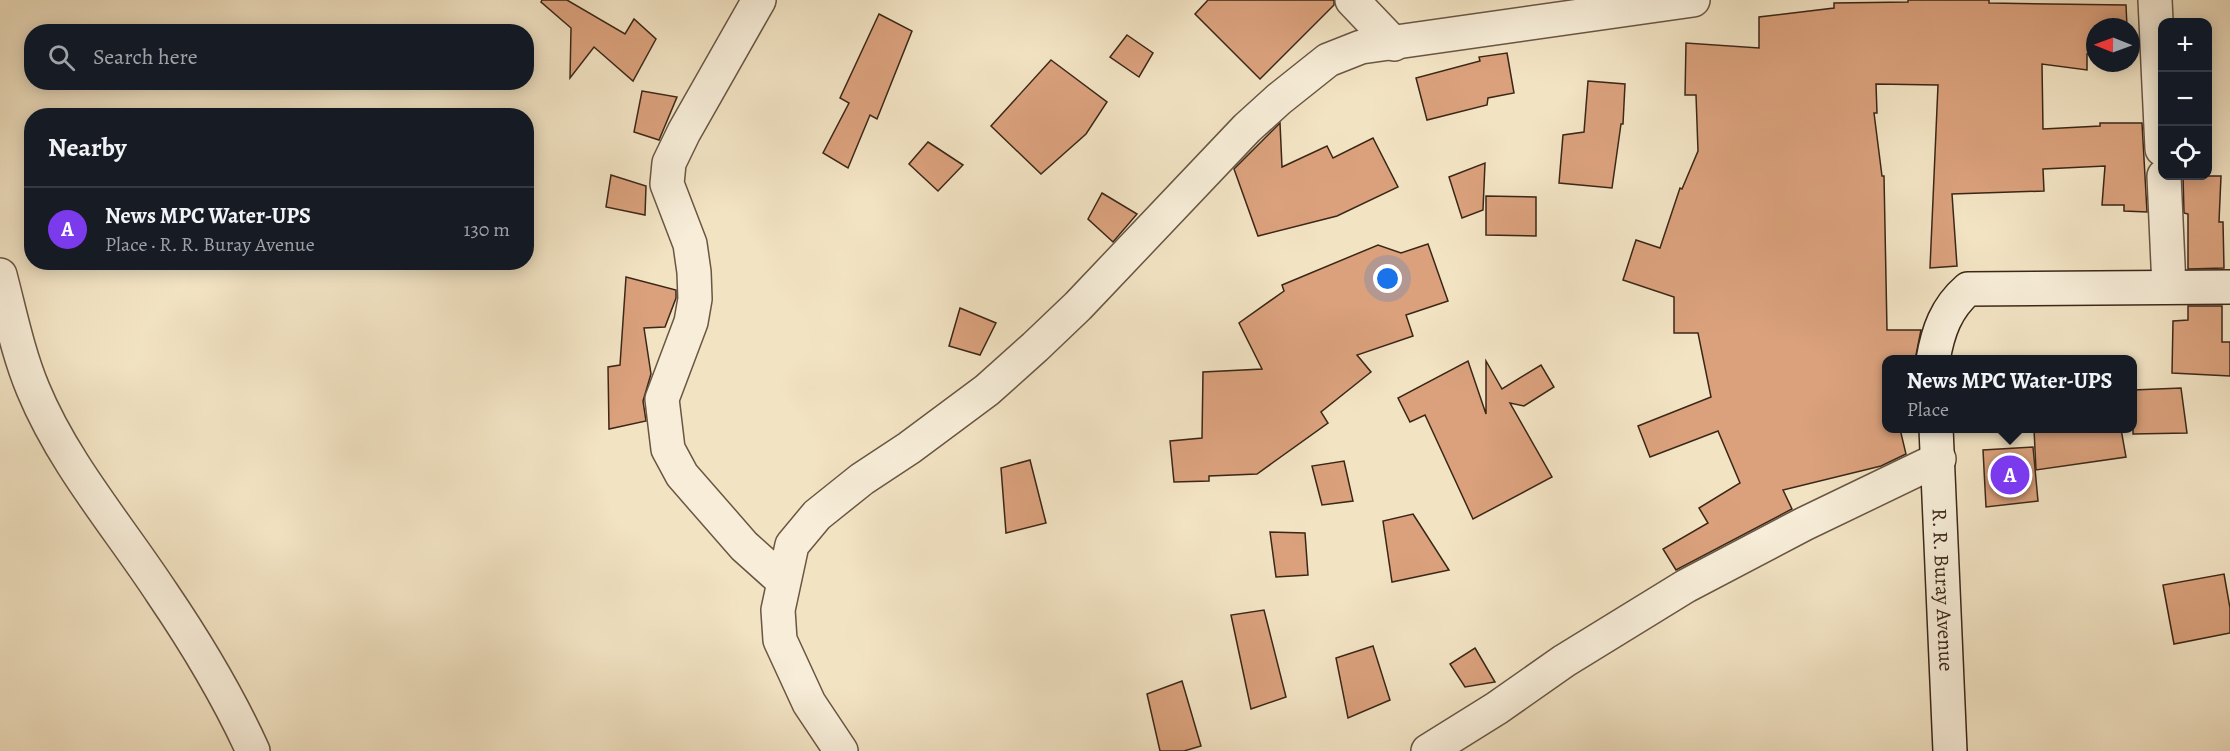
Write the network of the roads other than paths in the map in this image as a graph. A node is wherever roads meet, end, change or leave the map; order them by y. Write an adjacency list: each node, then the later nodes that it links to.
1 (759, 0): 13 (street)
2 (1693, 0): 5 (street)
3 (2155, 0): 6 (street)
4 (1363, 4): 5 (street)
5 (1394, 44): 13 (street)
6 (2162, 126)
7 (2164, 180): 9 (street)
8 (0, 275): 14 (street)
9 (2169, 287): 10 (street); 11 (street)
10 (2230, 287)
11 (1935, 355)
12 (1938, 444): 16 (street); 17 (street, R. R. Buray Avenue)
13 (783, 581): 15 (street)
14 (253, 751)
15 (841, 751)
16 (1428, 751)
17 (1950, 751)

